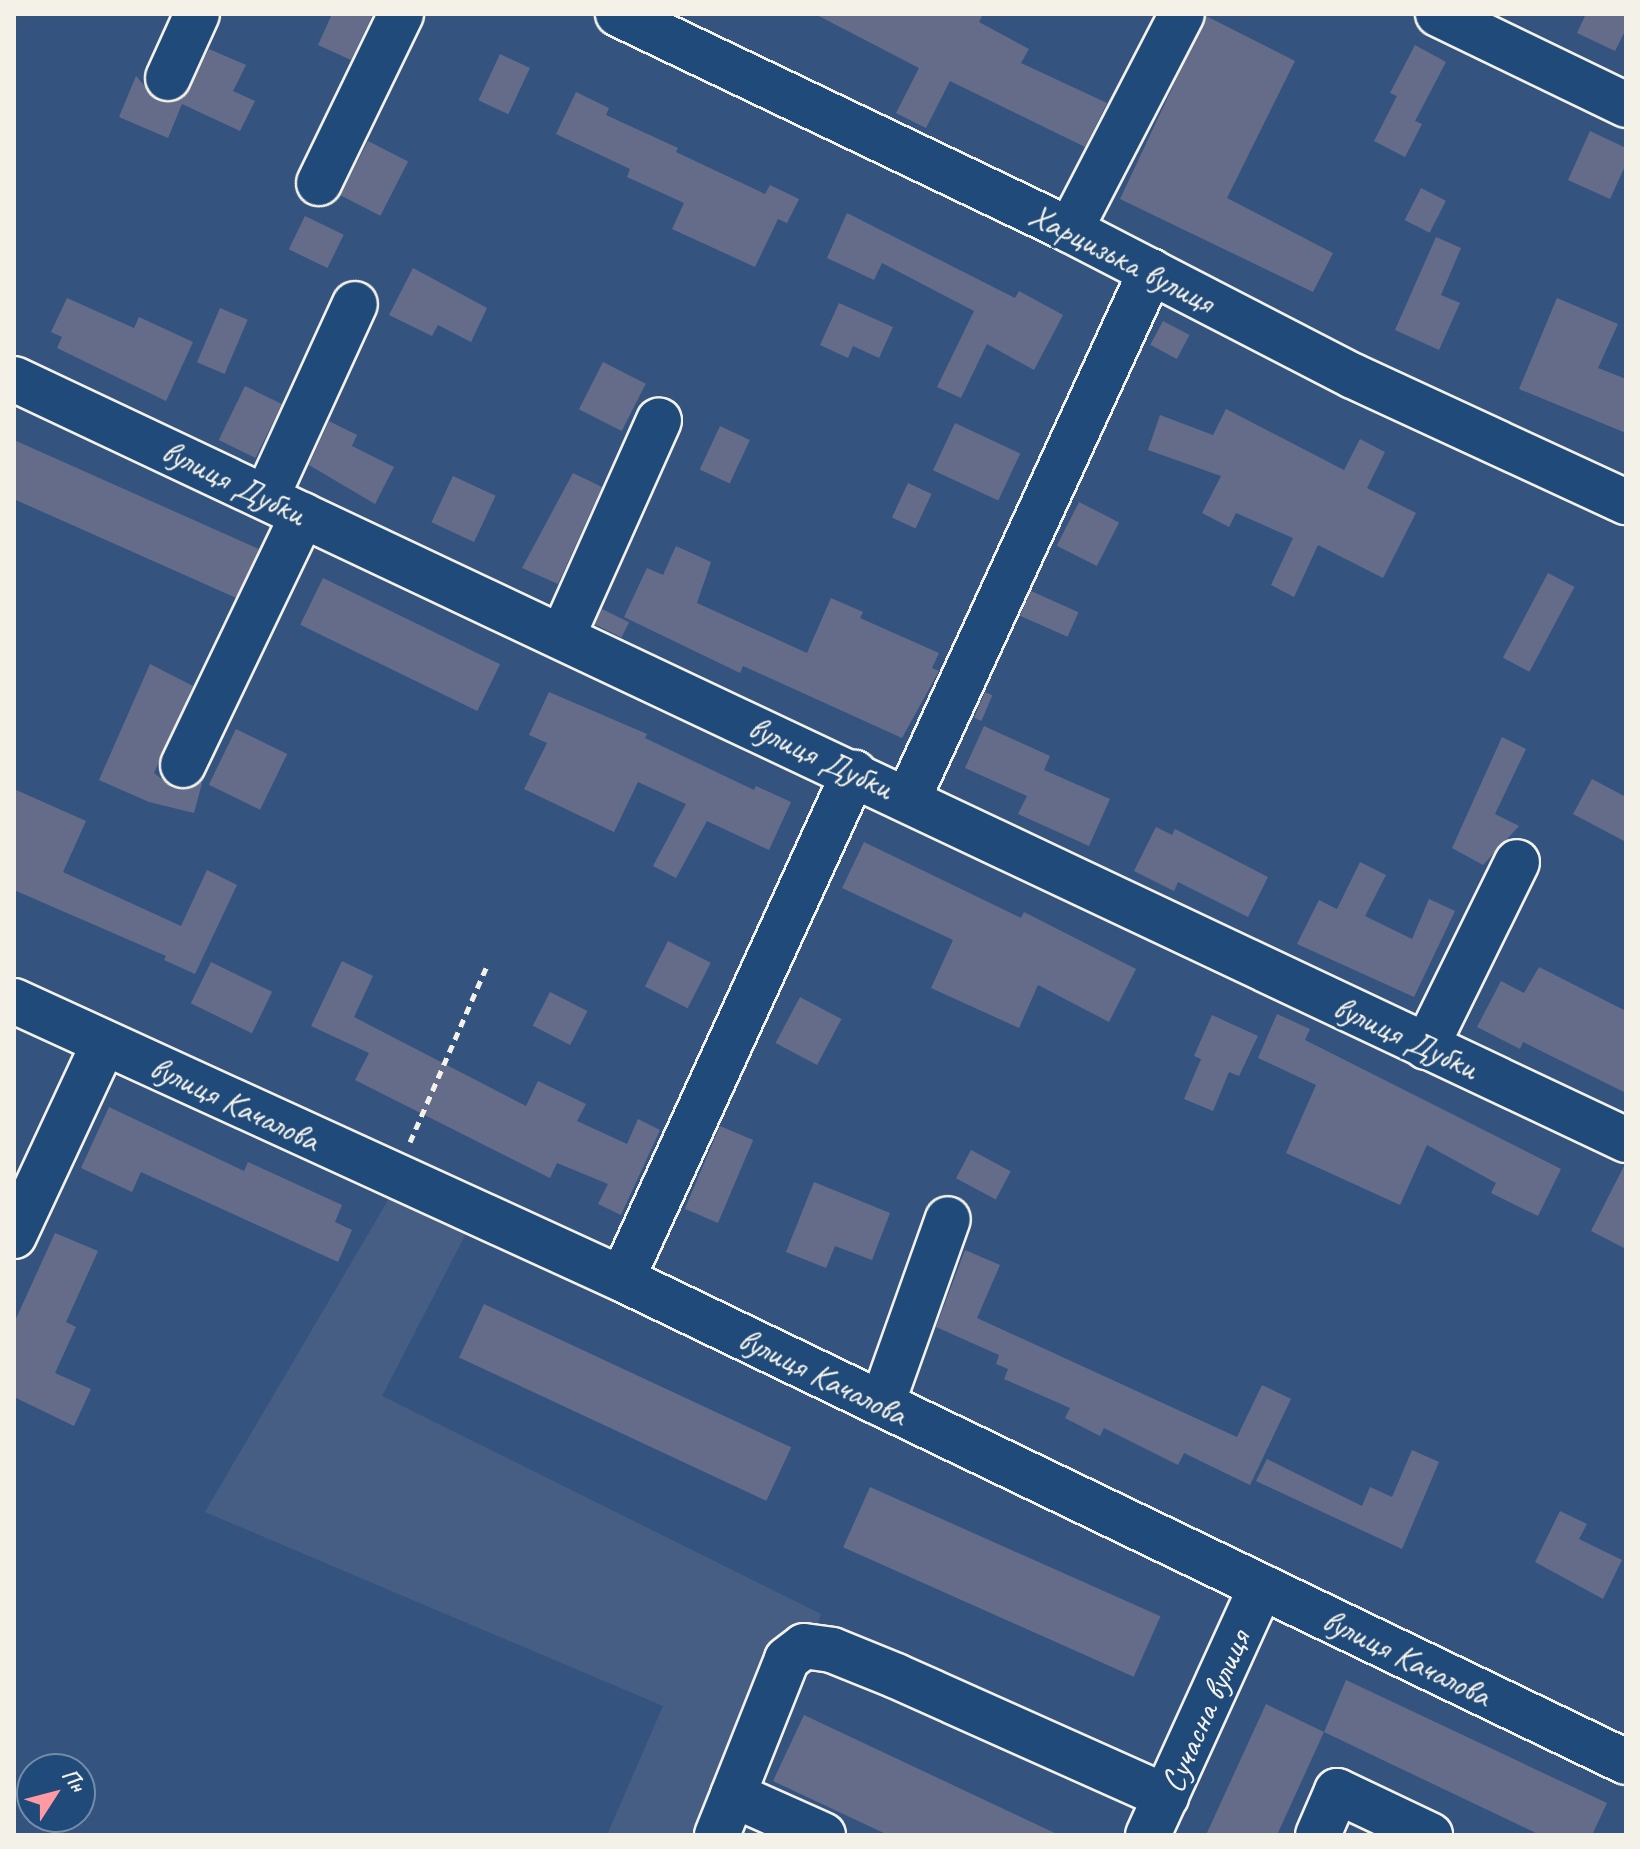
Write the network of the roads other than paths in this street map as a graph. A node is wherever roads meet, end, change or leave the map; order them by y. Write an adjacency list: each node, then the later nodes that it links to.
1 (197, 14): 6 (street)
2 (401, 14): 8 (street)
3 (618, 14): 9 (street, Харцизька вулиця)
4 (1182, 14): 9 (street)
5 (1438, 14): 7 (street)
6 (168, 78)
7 (1626, 105)
8 (319, 183)
9 (1070, 230): 10 (street, Харцизька вулиця)
10 (1151, 271): 14 (street, Харцизька вулиця); 19 (street)
11 (355, 304): 15 (street)
12 (14, 379): 15 (street, вулиця Дубки)
13 (659, 420): 16 (street)
14 (1626, 502)
15 (285, 506): 16 (street, вулиця Дубки); 17 (street)
16 (563, 635): 18 (street, вулиця Дубки)
17 (183, 765)
18 (854, 773): 19 (street, вулиця Дубки); 27 (street)
19 (908, 799): 23 (street, вулиця Дубки)
20 (1517, 862): 23 (street)
21 (14, 1001): 22 (street, вулиця Качалова)
22 (104, 1043): 26 (street); 27 (street, вулиця Качалова)
23 (1426, 1047): 24 (street, вулиця Дубки)
24 (1626, 1140)
25 (948, 1219): 28 (street)
26 (14, 1236)
27 (622, 1279): 28 (street, вулиця Качалова)
28 (882, 1404): 29 (street, вулиця Качалова)
29 (1261, 1587): 30 (street, вулиця Качалова); 32 (street, Сучасна вулиця)
30 (1626, 1762)
31 (733, 1795): 32 (street); 33 (street); 34 (street)
32 (1157, 1816)
33 (717, 1835)
34 (823, 1835)
35 (1318, 1835): 36 (street)
36 (1430, 1835)

